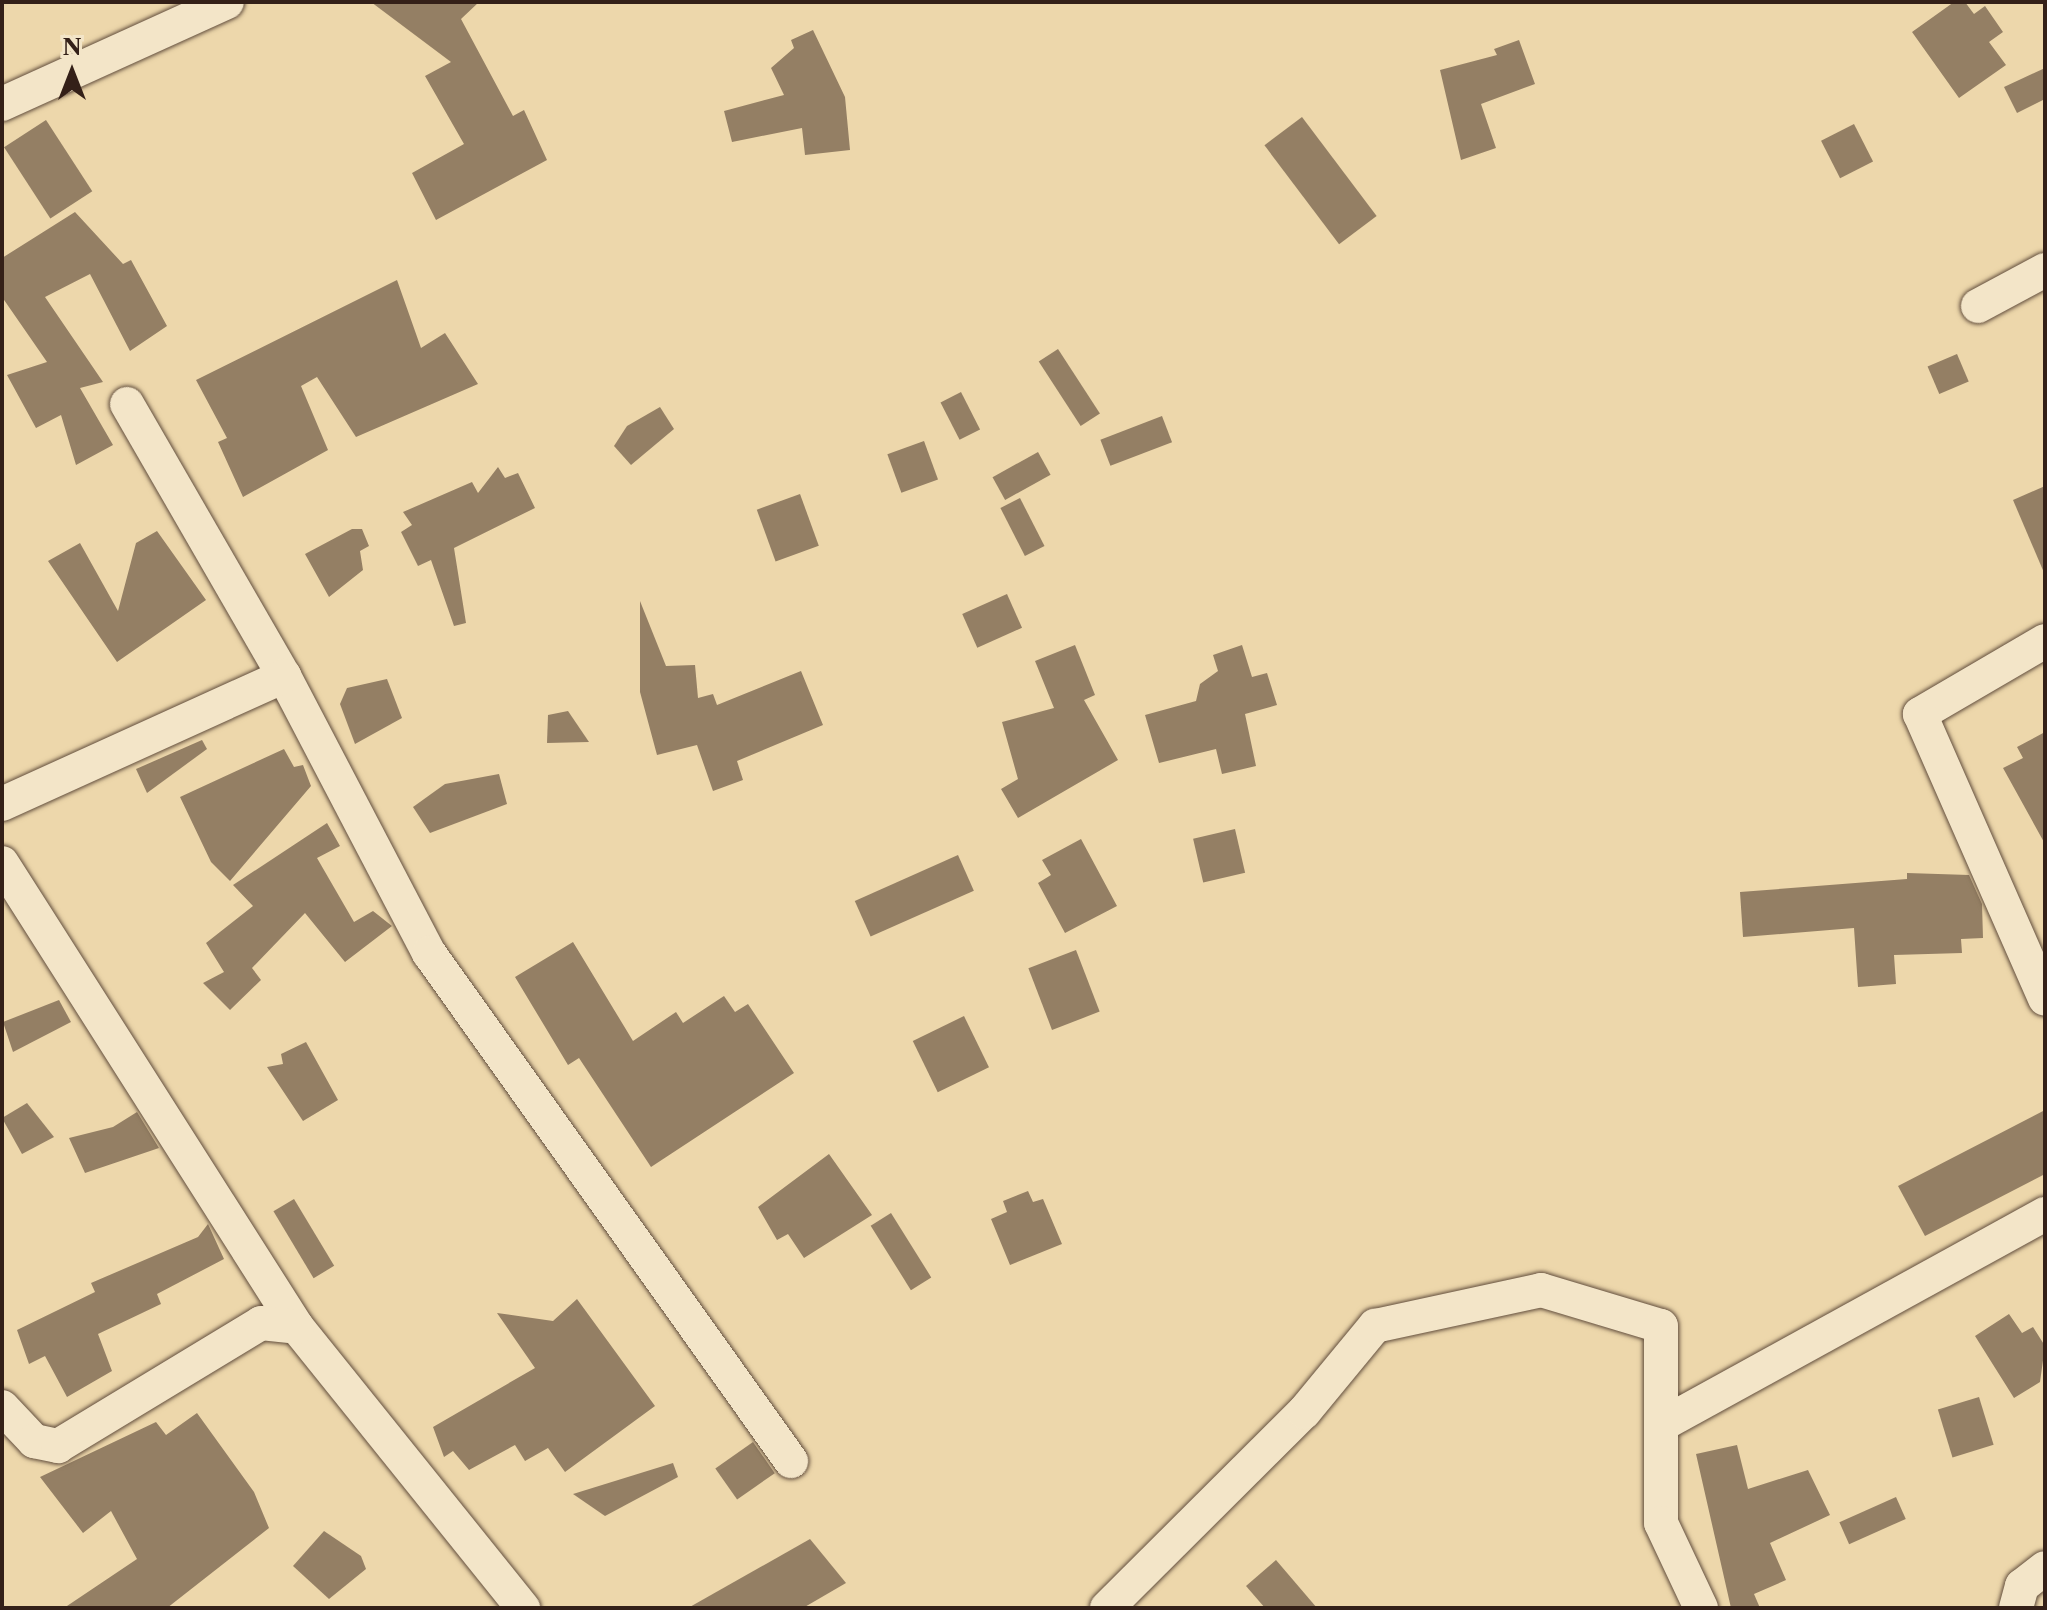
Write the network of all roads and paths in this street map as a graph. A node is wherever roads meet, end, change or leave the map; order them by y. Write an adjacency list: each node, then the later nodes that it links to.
1 (227, 2): 2 (street)
2 (2, 104)
3 (2045, 270): 4 (street)
4 (1978, 306)
5 (127, 404): 7 (street)
6 (2045, 641): 10 (street)
7 (284, 676): 8 (street); 15 (street)
8 (2, 804)
9 (2, 863): 12 (street)
10 (2045, 999)
11 (2045, 1214): 14 (street)
12 (297, 1327): 13 (street); 17 (street)
13 (2, 1407)
14 (1663, 1424): 18 (street); 19 (street)
15 (791, 1461)
16 (2045, 1568): 20 (street)
17 (523, 1608)
18 (1107, 1608)
19 (1701, 1608)
20 (2016, 1608)

